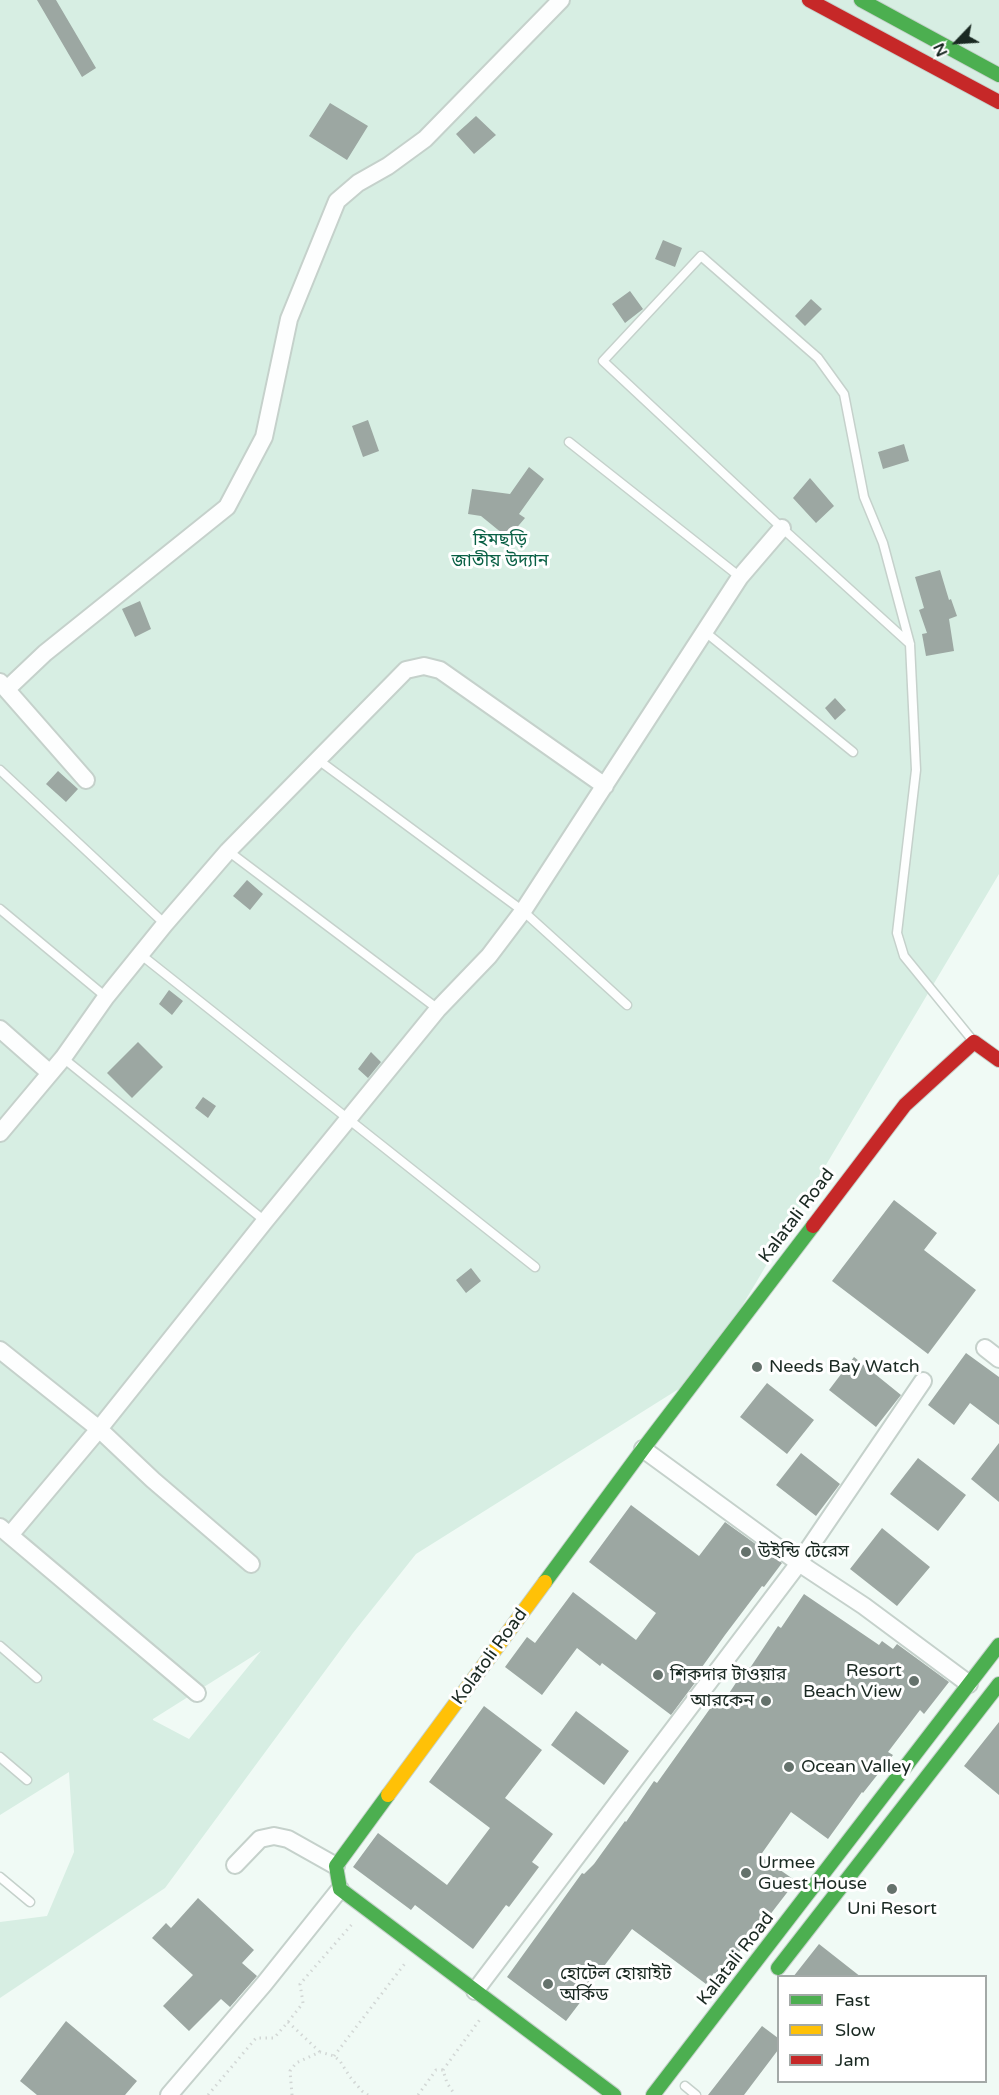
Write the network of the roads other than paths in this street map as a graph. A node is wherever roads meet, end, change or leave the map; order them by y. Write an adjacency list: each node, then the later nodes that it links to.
1 (561, 0): 11 (street)
2 (809, 0): 5 (main road)
3 (861, 0): 4 (main road)
4 (999, 75)
5 (999, 102)
6 (569, 442): 8 (lane)
7 (782, 528): 8 (street); 10 (lane); 10 (lane)
8 (740, 577): 9 (street)
9 (704, 631): 12 (lane); 16 (street)
10 (910, 644): 26 (lane)
11 (3, 685): 15 (street)
12 (853, 752)
13 (317, 759): 16 (street); 17 (street); 19 (lane)
14 (0, 770): 20 (lane)
15 (86, 780)
16 (605, 786): 19 (street)
17 (228, 851): 20 (street); 24 (lane)
18 (0, 909): 22 (lane)
19 (523, 911): 23 (lane); 24 (street)
20 (165, 924): 21 (street)
21 (140, 954): 22 (street); 30 (lane)
22 (106, 997): 27 (street)
23 (627, 1005)
24 (438, 1009): 30 (street)
25 (0, 1029): 29 (street)
26 (974, 1042): 28 (main road); 39 (main road, Kalatali Road)
27 (63, 1058): 29 (street); 32 (lane)
28 (999, 1060)
29 (50, 1074): 31 (street)
30 (348, 1119): 32 (street); 33 (lane)
31 (0, 1133)
32 (265, 1221): 38 (street)
33 (535, 1268)
34 (985, 1348): 36 (street)
35 (0, 1350): 38 (street)
36 (999, 1359)
37 (923, 1381): 41 (street)
38 (99, 1429): 40 (street); 42 (street)
39 (644, 1449): 41 (street); 54 (main road, Kolatoli Road)
40 (5, 1531): 48 (street)
41 (799, 1563): 46 (street); 59 (street)
42 (251, 1564)
43 (999, 1645): 46 (main road, Kalatali Road)
44 (0, 1646): 45 (lane)
45 (37, 1678)
46 (969, 1684): 50 (main road, Kalatali Road)
47 (999, 1684): 52 (main road)
48 (197, 1693)
49 (0, 1757): 51 (lane)
50 (902, 1772): 52 (main road); 62 (main road, Kalatali Road)
51 (27, 1780)
52 (920, 1786): 58 (main road)
53 (235, 1865): 54 (street)
54 (336, 1866): 56 (main road)
55 (0, 1877): 57 (lane)
56 (340, 1889): 59 (main road); 60 (street)
57 (30, 1902)
58 (769, 1980)
59 (475, 1991): 61 (main road)
60 (169, 2095)
61 (614, 2095)
62 (653, 2095)

